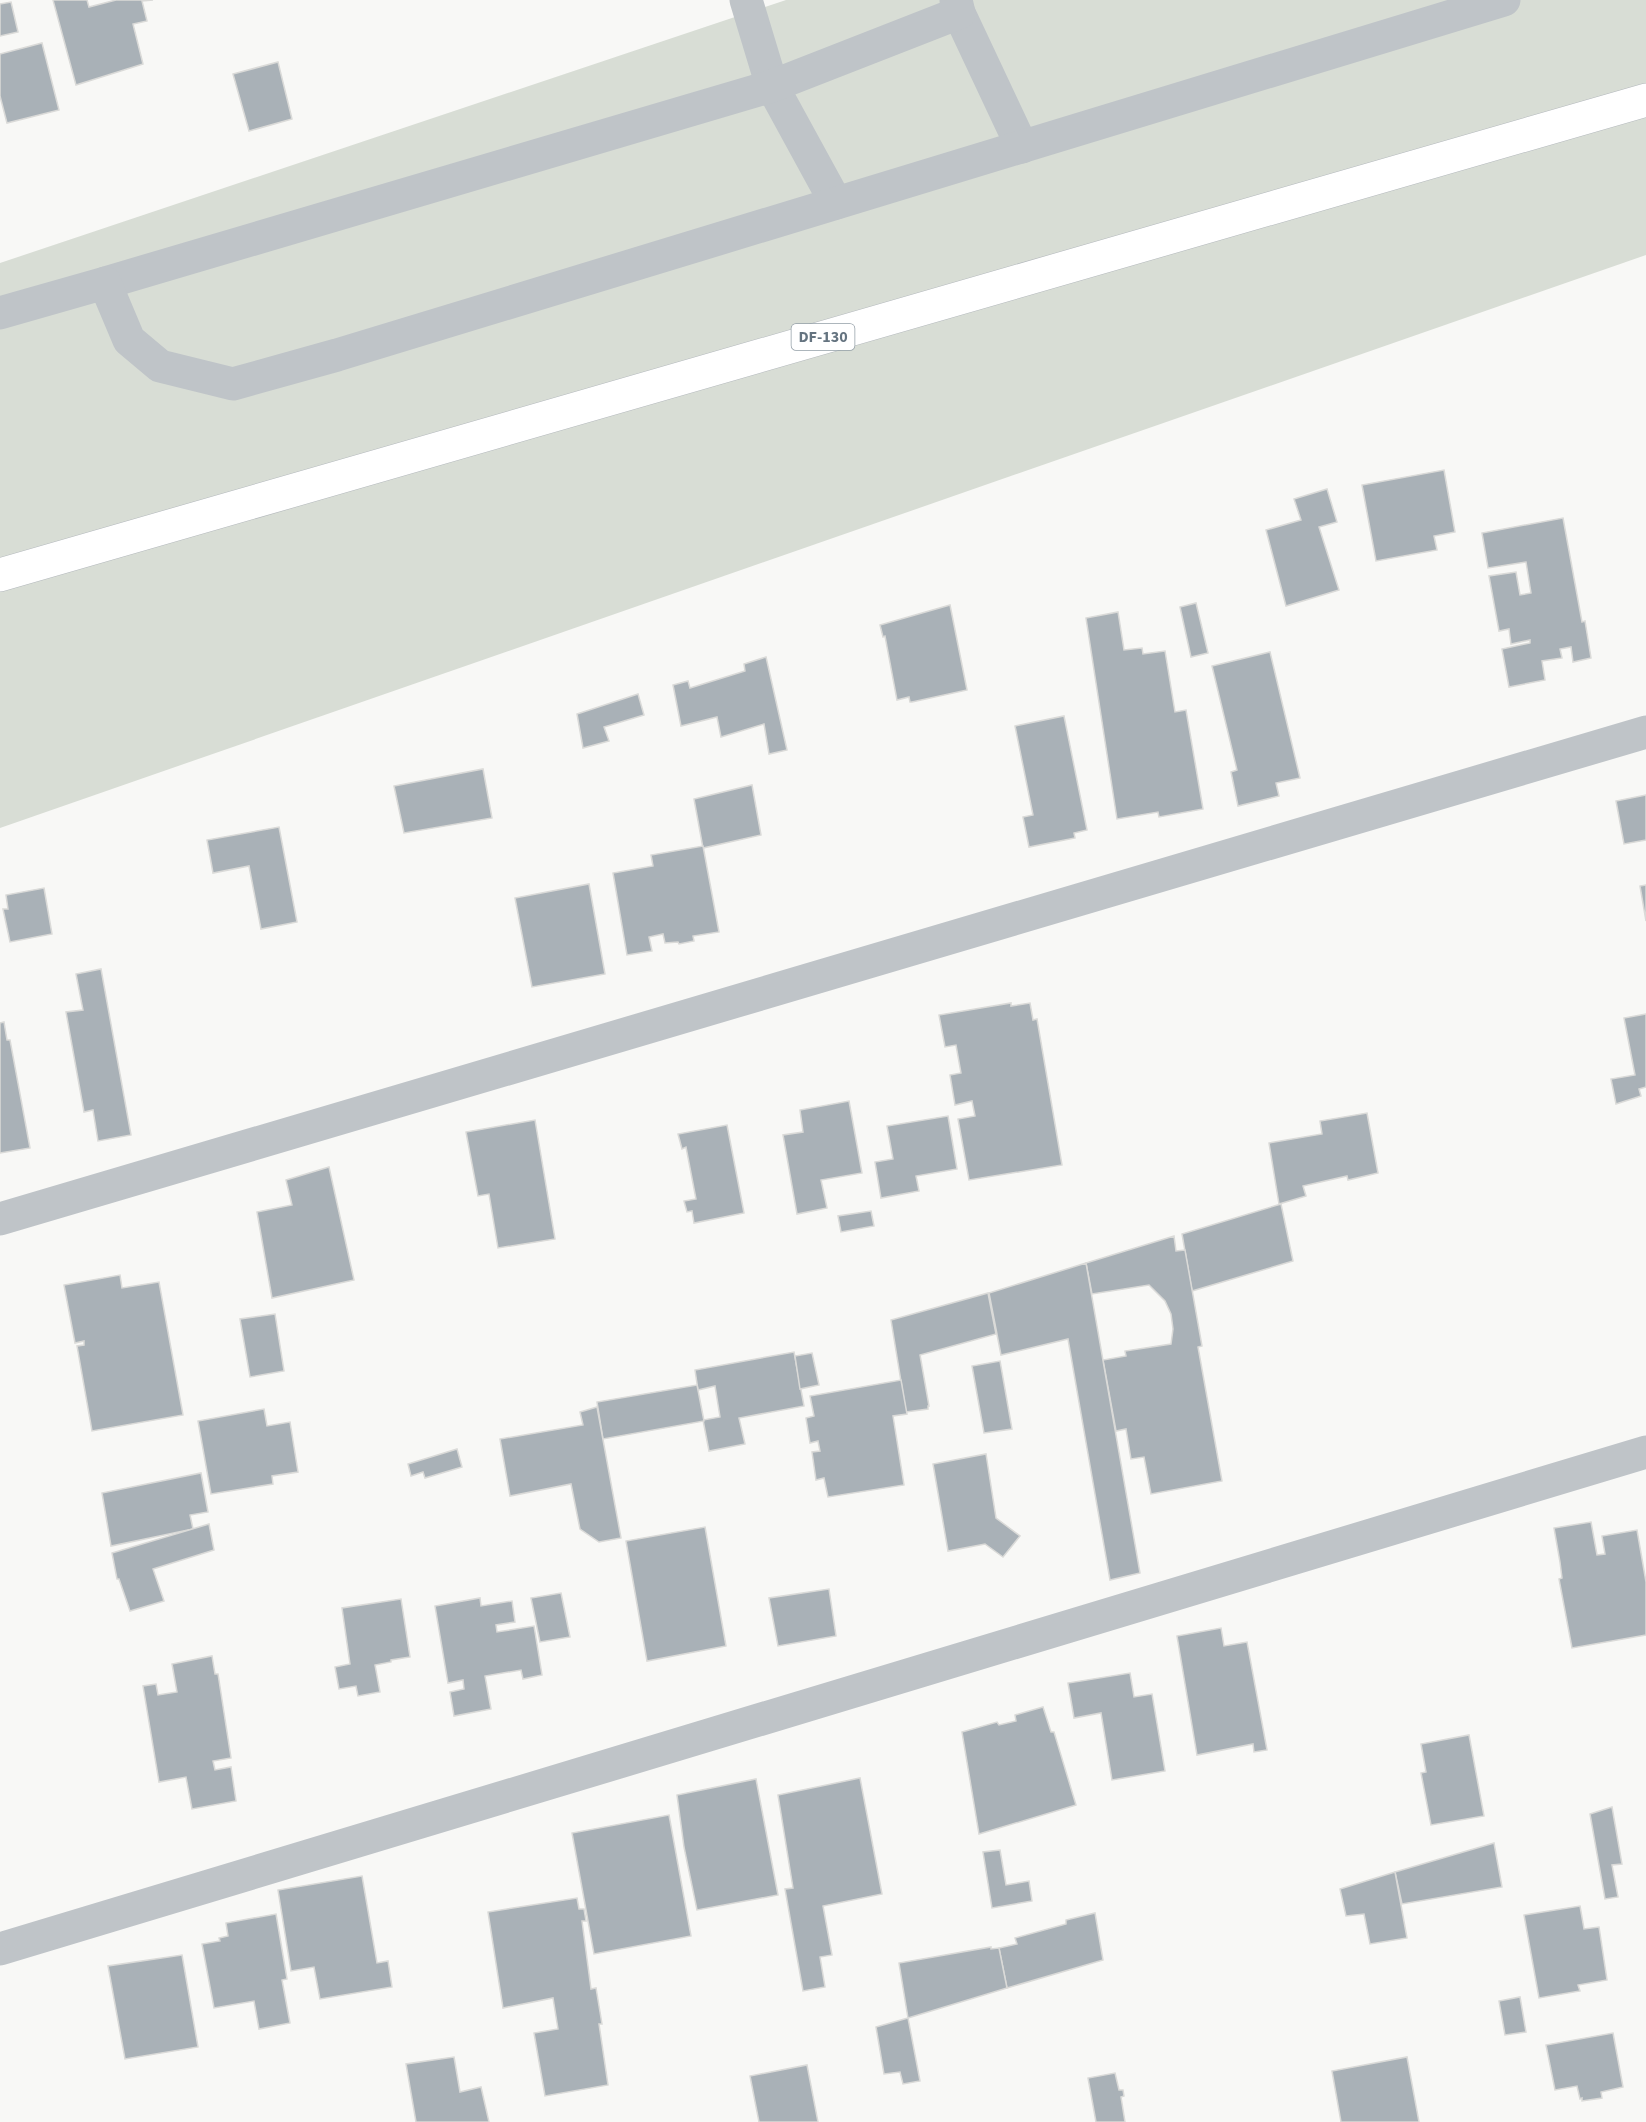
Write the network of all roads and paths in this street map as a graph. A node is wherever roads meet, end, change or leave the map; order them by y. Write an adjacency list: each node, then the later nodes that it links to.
1 (746, 0): 4 (street)
2 (1504, 0): 6 (street)
3 (957, 6): 4 (street); 6 (street)
4 (772, 86): 7 (street); 8 (street)
5 (1646, 100): 10 (main road, DF-130)
6 (1022, 147): 7 (street)
7 (836, 203): 8 (street)
8 (105, 283): 9 (street)
9 (0, 313)
10 (0, 574)
11 (1646, 732): 12 (street)
12 (0, 1219)
13 (1646, 1452): 14 (street)
14 (0, 1949)

